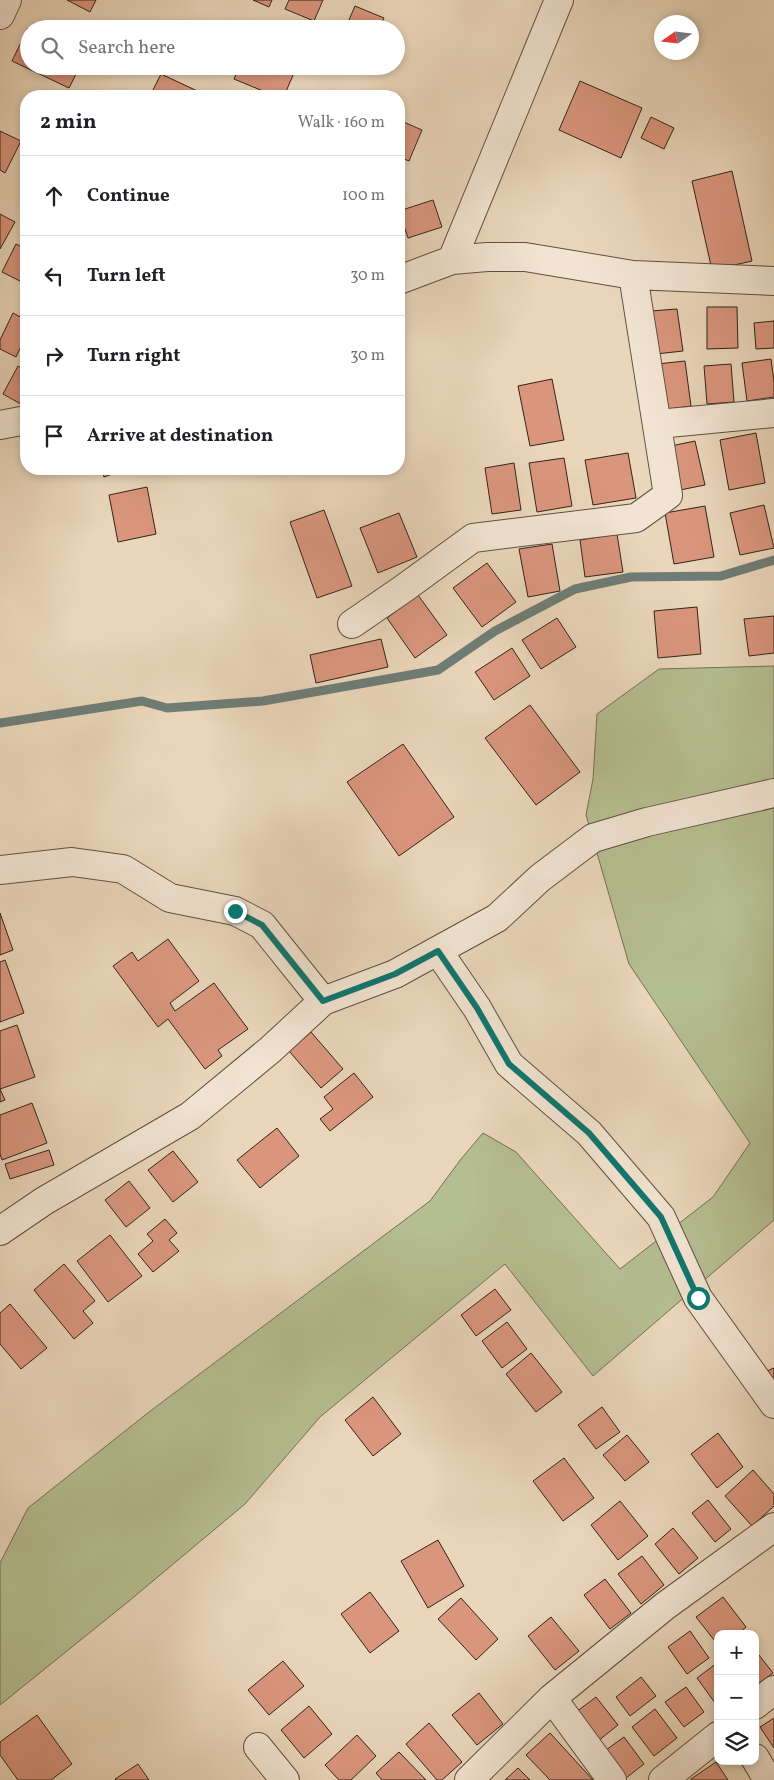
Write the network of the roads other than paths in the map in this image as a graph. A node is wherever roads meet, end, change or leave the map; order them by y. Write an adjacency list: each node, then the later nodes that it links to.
1 (7, 0): 3 (street)
2 (559, 0): 4 (street)
3 (0, 15)
4 (452, 260): 5 (street); 6 (street)
5 (632, 275): 7 (street); 10 (street)
6 (405, 278)
7 (774, 281)
8 (774, 412): 10 (street)
9 (20, 421): 11 (street)
10 (658, 424): 12 (street)
11 (0, 425)
12 (352, 624)
13 (774, 793): 15 (street)
14 (0, 870): 16 (street)
15 (438, 951): 16 (street); 18 (street)
16 (323, 1001): 17 (street)
17 (0, 1231)
18 (774, 1404)
19 (774, 1527): 21 (street)
20 (774, 1690): 22 (street)
21 (552, 1698): 27 (street); 28 (street)
22 (759, 1703)
23 (714, 1739): 29 (street)
24 (258, 1746): 26 (street)
25 (759, 1765): 30 (street)
26 (285, 1780)
27 (469, 1780)
28 (612, 1780)
29 (663, 1780)
30 (768, 1780)

